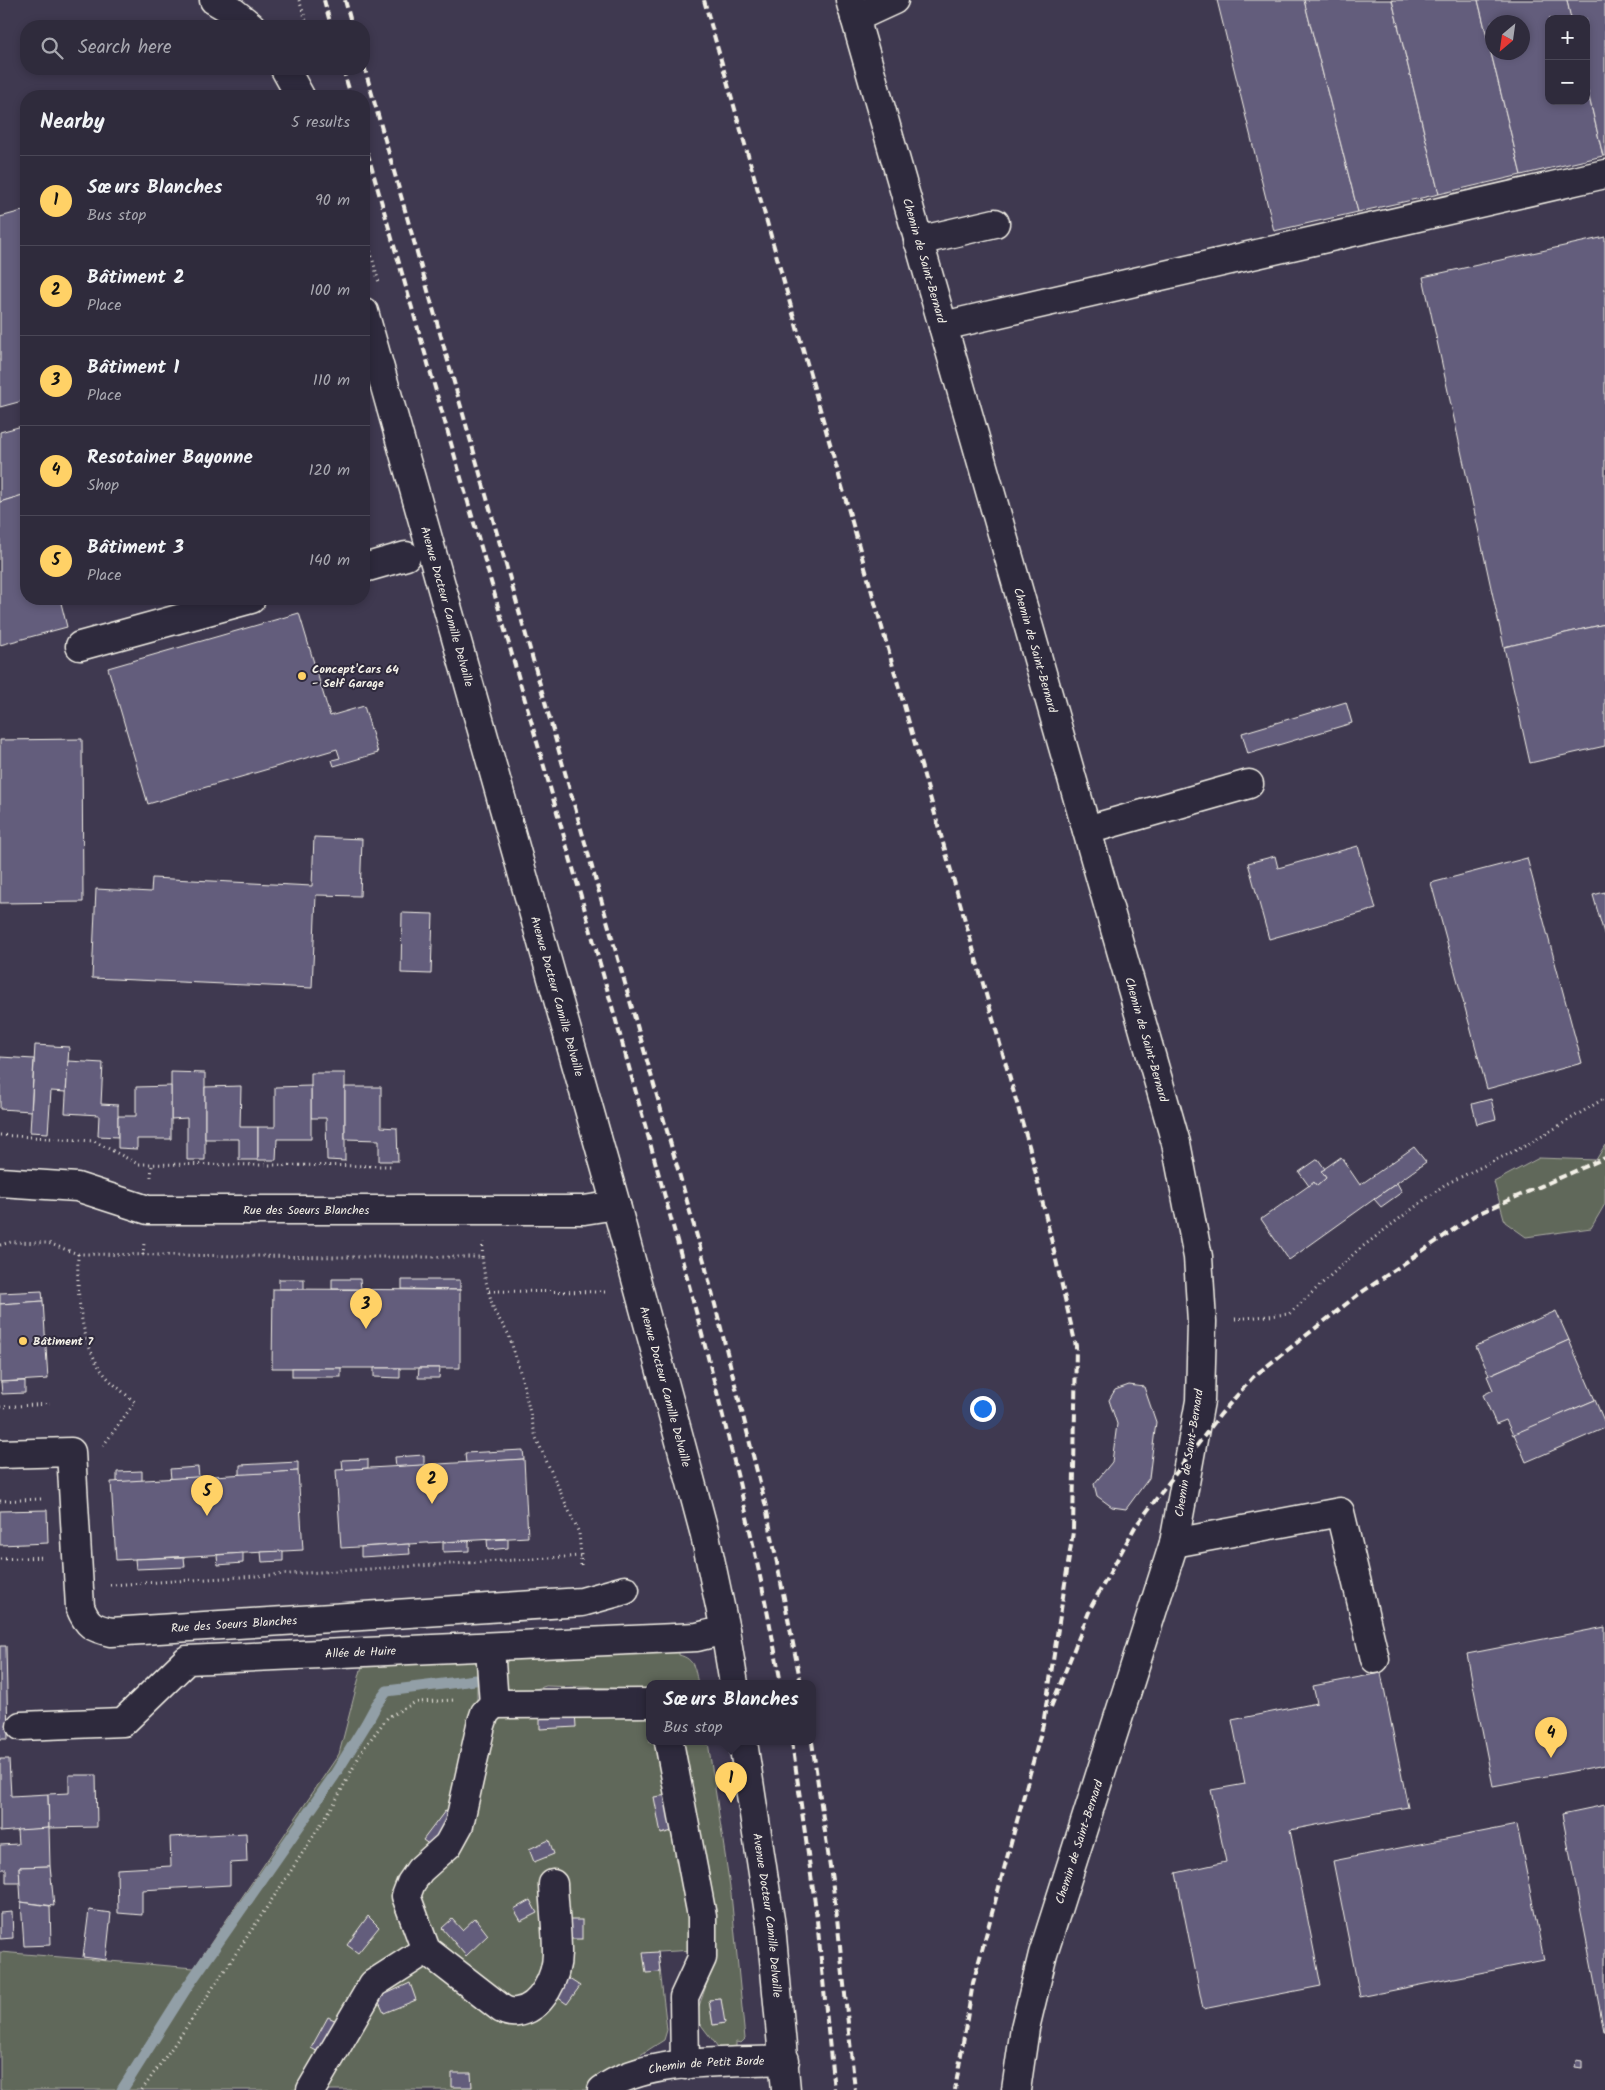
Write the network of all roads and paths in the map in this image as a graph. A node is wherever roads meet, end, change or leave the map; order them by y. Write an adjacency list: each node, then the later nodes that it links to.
1 (214, 0): 5 (street)
2 (299, 0): 6 (path)
3 (894, 0): 4 (street)
4 (852, 9): 11 (street, Chemin de Saint-Bernard)
5 (243, 20)
6 (306, 20)
7 (288, 75): 8 (street)
8 (297, 90)
9 (1605, 174): 12 (street)
10 (995, 223): 11 (street)
11 (918, 241): 12 (street, Chemin de Saint-Bernard)
12 (943, 326): 19 (street, Chemin de Saint-Bernard)
13 (370, 333): 24 (street, Avenue Docteur Camille Delvaille)
14 (406, 556): 15 (street)
15 (370, 566)
16 (229, 605): 17 (street)
17 (80, 646)
18 (1249, 784): 19 (street)
19 (1087, 830): 29 (street, Chemin de Saint-Bernard)
20 (1605, 1098): 29 (path)
21 (0, 1135): 22 (path)
22 (394, 1166)
23 (0, 1182): 24 (street, Rue des Soeurs Blanches)
24 (616, 1205): 41 (street, Avenue Docteur Camille Delvaille)
25 (0, 1245): 26 (path)
26 (78, 1254): 27 (path); 32 (path)
27 (489, 1291): 28 (path); 35 (path)
28 (606, 1292)
29 (1202, 1322): 34 (street, Chemin de Saint-Bernard)
30 (50, 1404): 31 (path)
31 (0, 1406)
32 (98, 1453)
33 (0, 1454): 40 (street, Rue des Soeurs Blanches)
34 (1174, 1543): 43 (street); 58 (street, Chemin de Saint-Bernard)
35 (581, 1556): 38 (path); 40 (path)
36 (48, 1557): 37 (path)
37 (0, 1560)
38 (109, 1585)
39 (625, 1590): 40 (street, Rue des Soeurs Blanches)
40 (582, 1602)
41 (725, 1630): 42 (street, Allée de Huire); 44 (street, Avenue Docteur Camille Delvaille)
42 (490, 1648): 45 (street); 47 (street, Allée de Huire)
43 (1375, 1659)
44 (733, 1680)
45 (493, 1700): 46 (street); 51 (street); 54 (path)
46 (646, 1703)
47 (21, 1726)
48 (670, 1745): 53 (street)
49 (743, 1745): 52 (street, Avenue Docteur Camille Delvaille)
50 (553, 1884): 51 (street)
51 (426, 1950): 55 (street)
52 (784, 2060): 53 (street, Chemin de Petit Borde); 57 (street, Avenue Docteur Camille Delvaille)
53 (685, 2065): 56 (street, Chemin de Petit Borde)
54 (142, 2090)
55 (311, 2090)
56 (602, 2090)
57 (786, 2090)
58 (1016, 2090)

